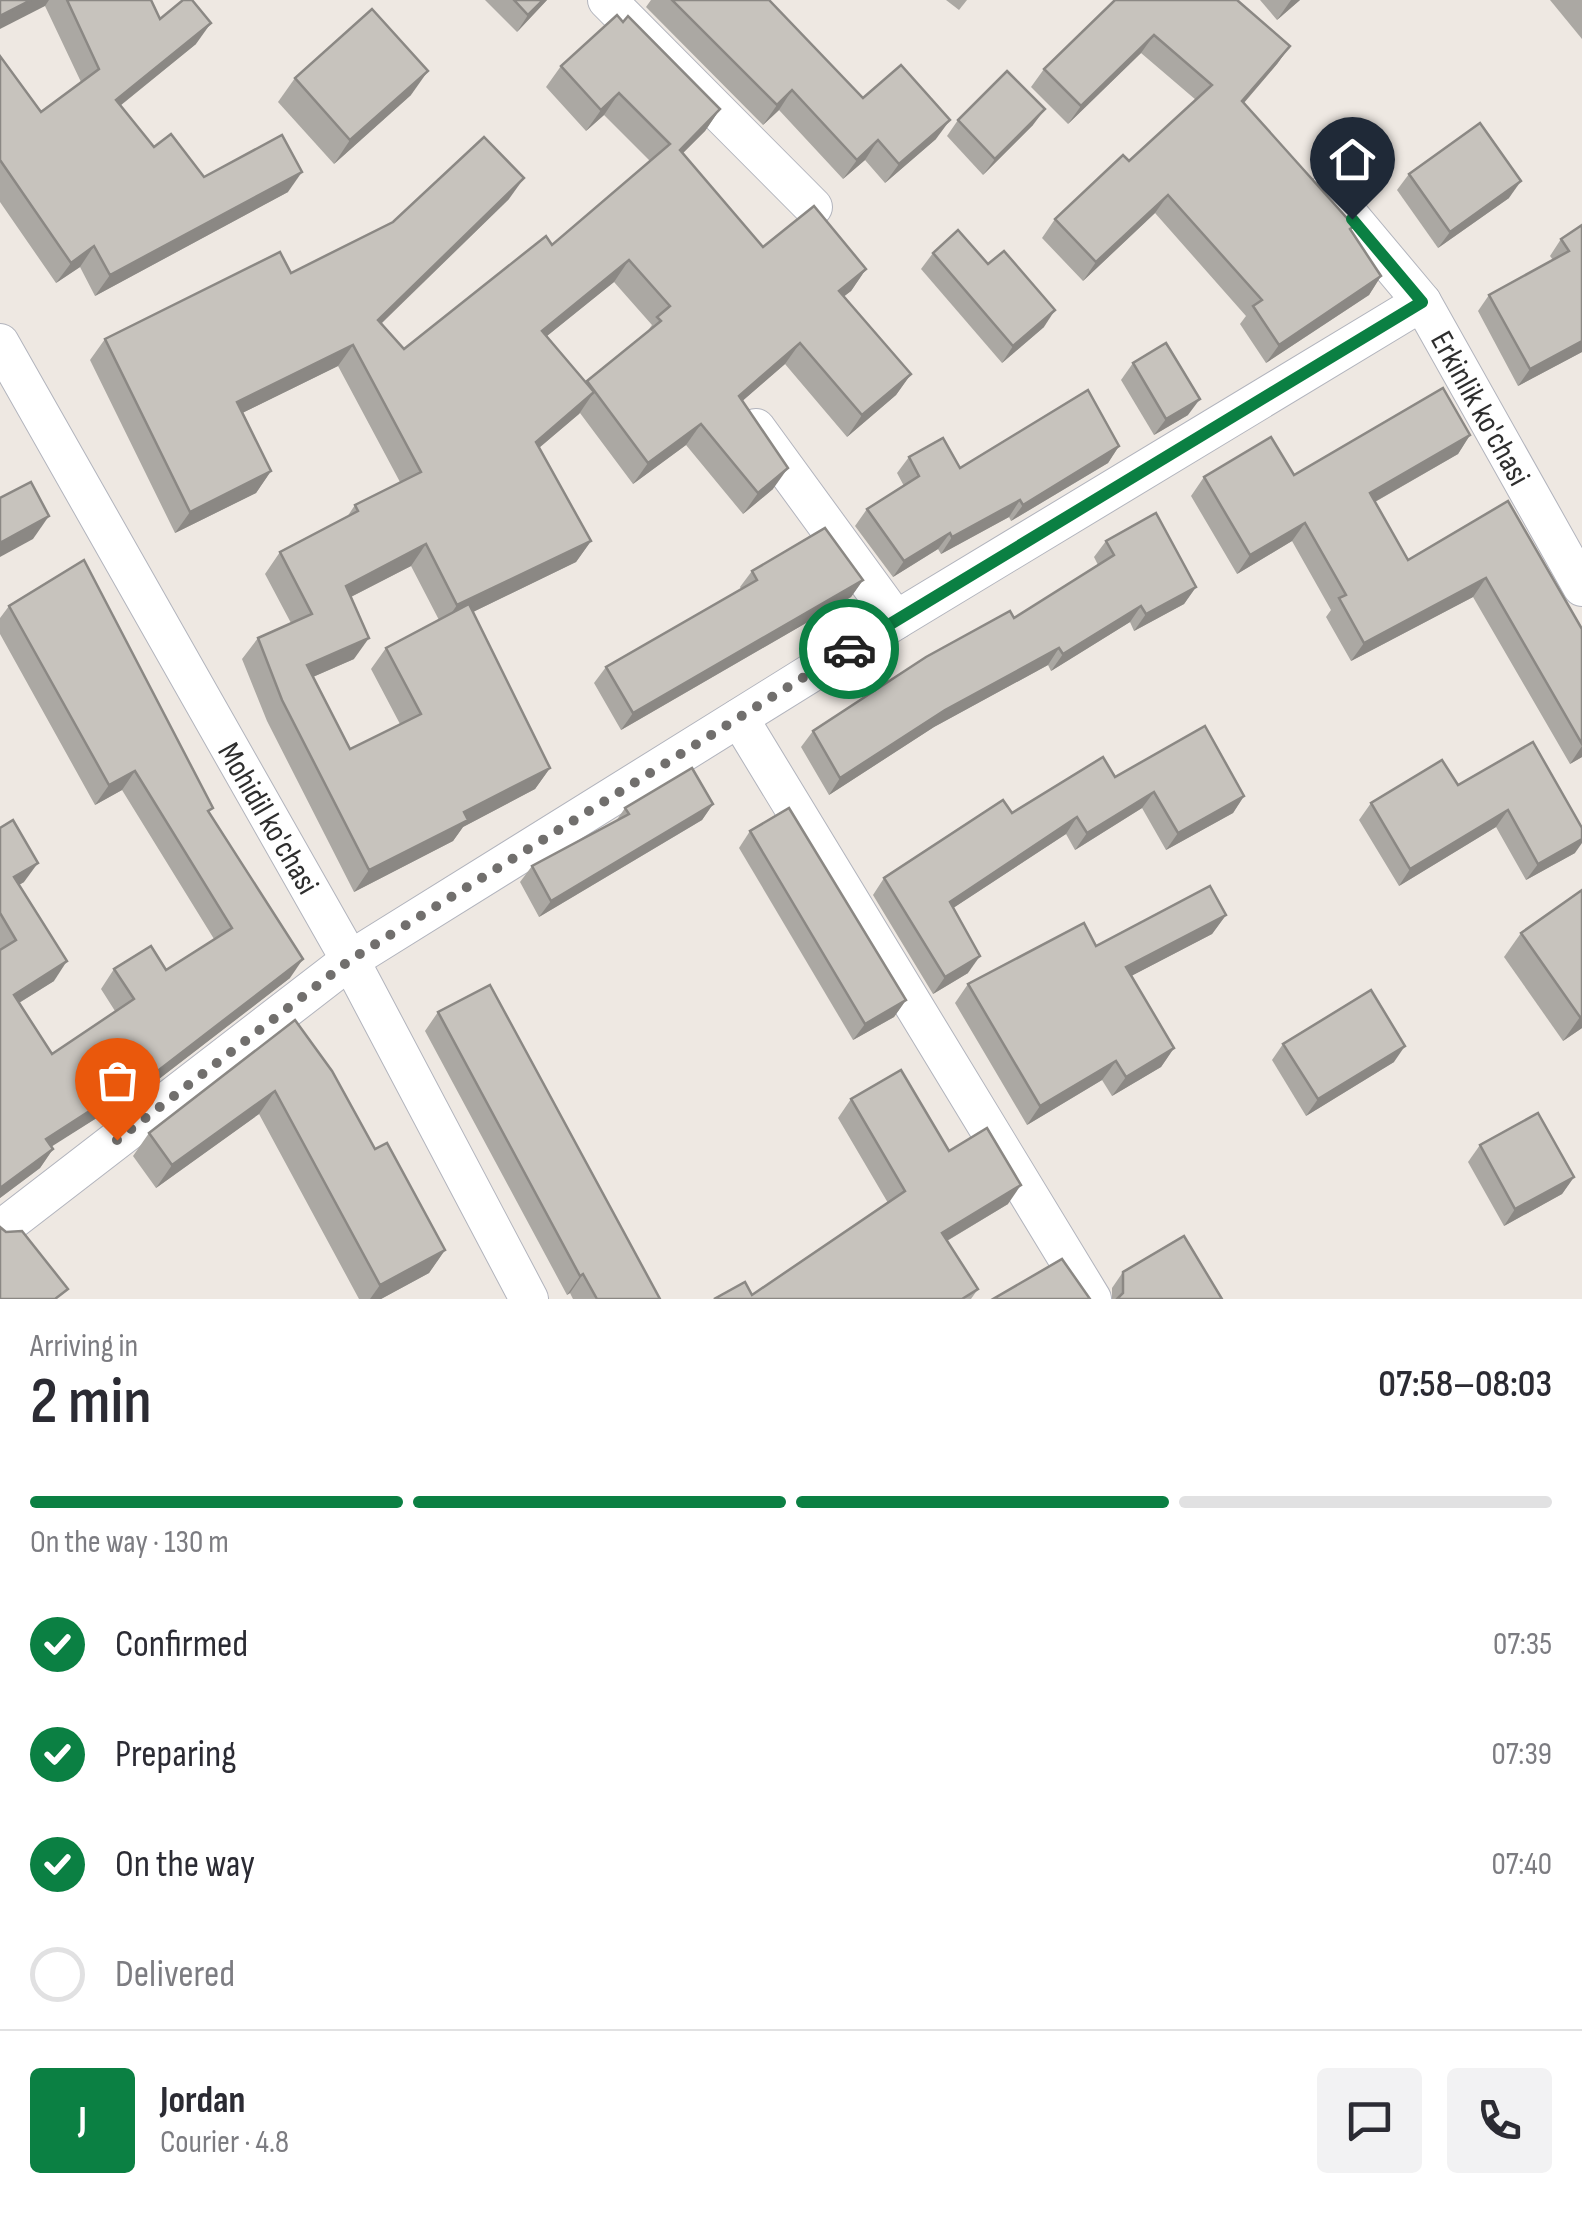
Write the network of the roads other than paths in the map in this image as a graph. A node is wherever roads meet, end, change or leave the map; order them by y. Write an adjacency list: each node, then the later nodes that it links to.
1 (606, 0): 3 (street)
2 (1329, 191): 4 (street, Erkinlik ko'chasi)
3 (813, 206)
4 (1422, 302): 7 (street, Erkinlik ko'chasi); 8 (street)
5 (0, 343): 10 (street, Mohidil ko'chasi)
6 (756, 428): 8 (street)
7 (1582, 588)
8 (896, 620): 9 (street)
9 (739, 718): 10 (street); 13 (street)
10 (350, 960): 11 (street); 12 (street, Mohidil ko'chasi)
11 (0, 1230)
12 (528, 1299)
13 (1092, 1299)

